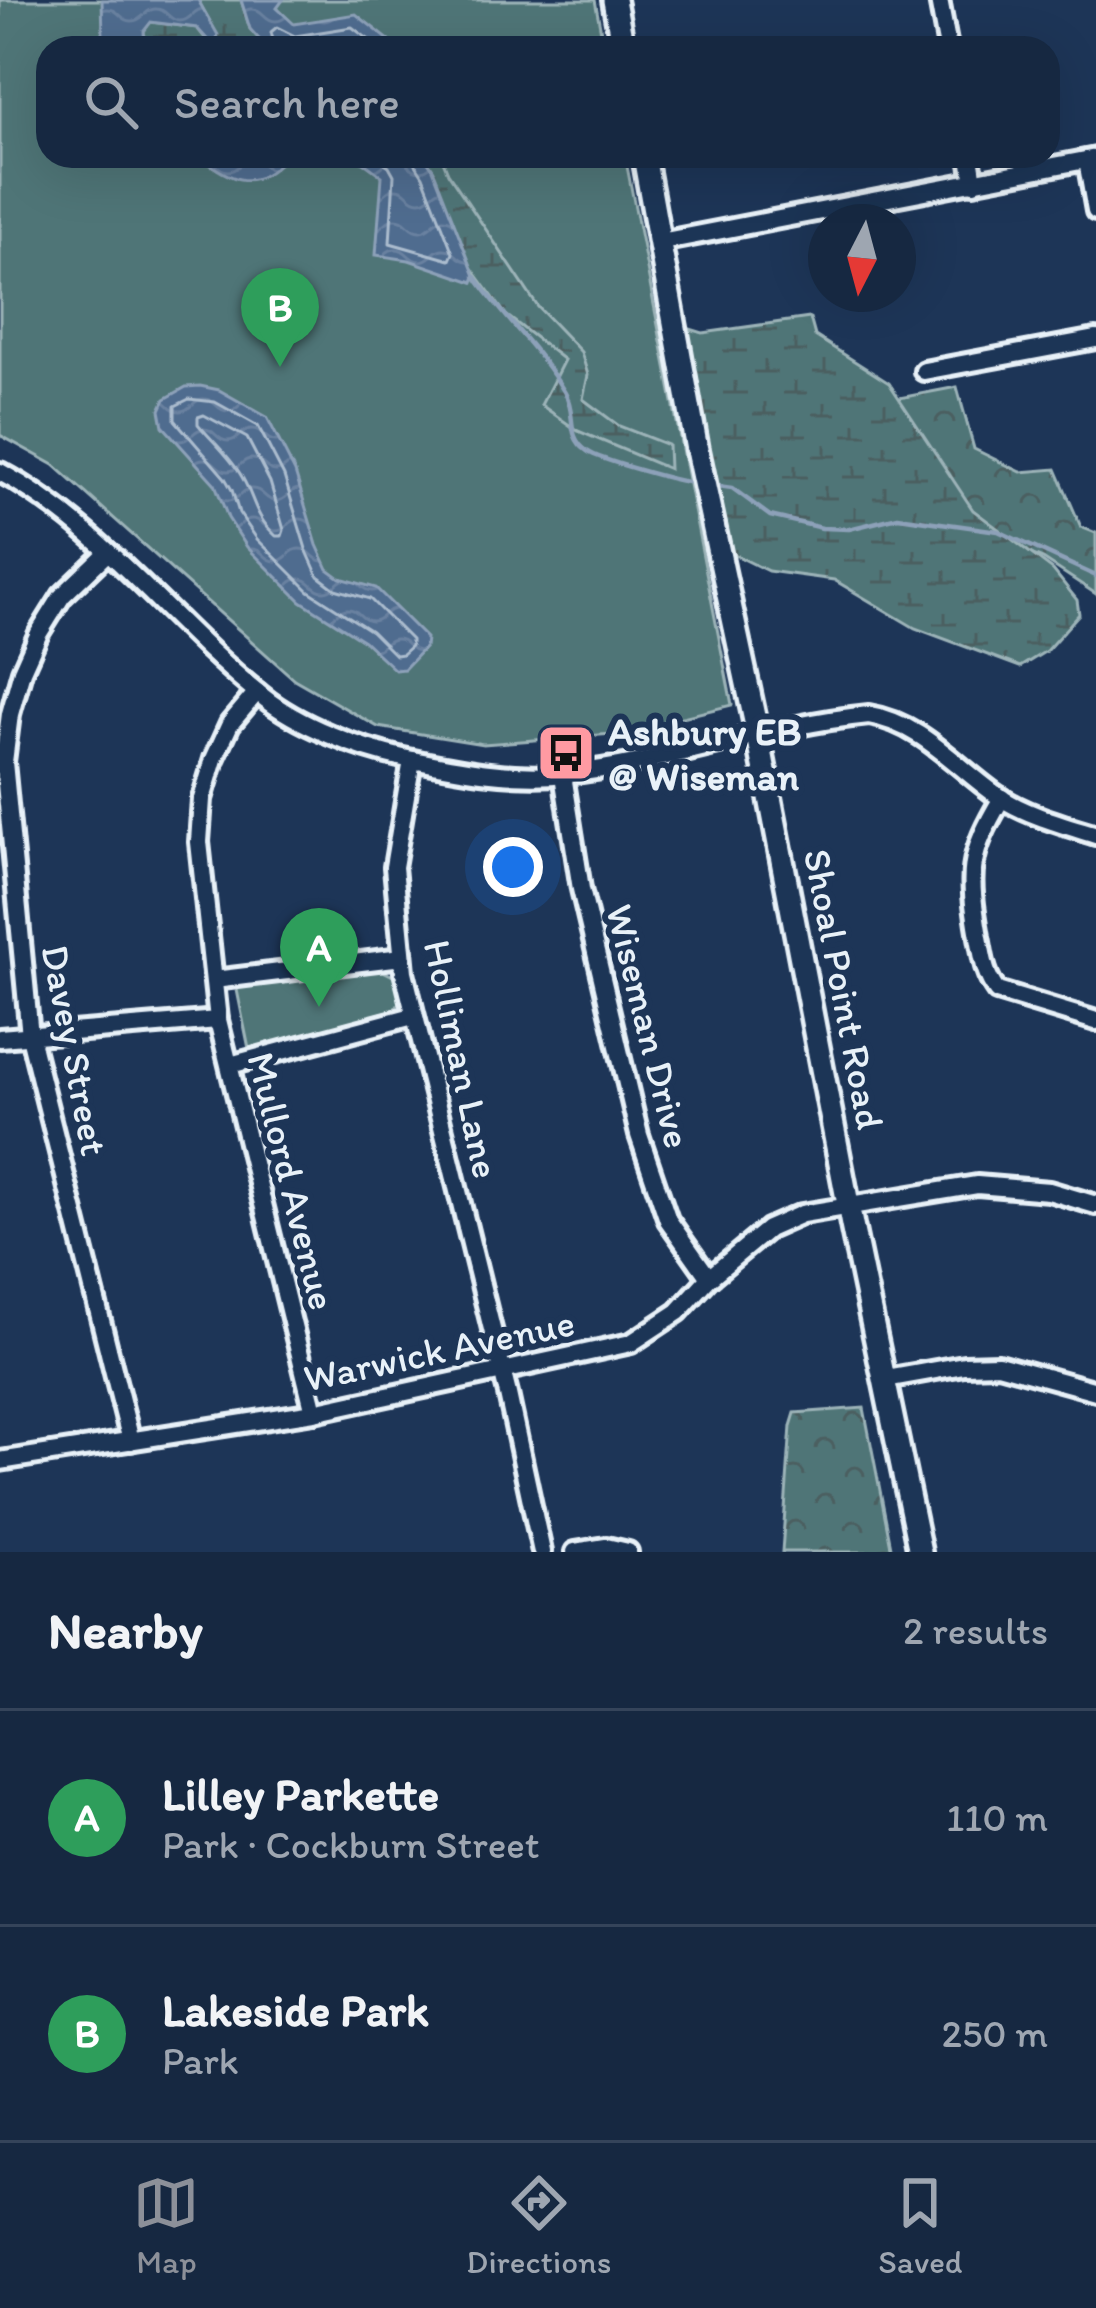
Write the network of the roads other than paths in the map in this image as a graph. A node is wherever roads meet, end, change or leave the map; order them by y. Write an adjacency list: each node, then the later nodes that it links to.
1 (614, 0): 3 (street)
2 (939, 0): 4 (street)
3 (621, 36)
4 (946, 36)
5 (1092, 159): 6 (street); 11 (street)
6 (1060, 166)
7 (646, 168): 12 (street, Shoal Point Road)
8 (972, 168): 10 (street)
9 (1048, 168): 10 (street)
10 (974, 183): 12 (street)
11 (1096, 211)
12 (661, 242): 18 (street, Shoal Point Road)
13 (1096, 339): 14 (street)
14 (924, 371)
15 (0, 472): 16 (street)
16 (108, 552): 17 (street); 28 (street, Davey Street)
17 (257, 692): 19 (street); 24 (street, Mullord Avenue)
18 (758, 735): 20 (street); 21 (street); 32 (street, Shoal Point Road)
19 (412, 760): 20 (street); 23 (street, Holliman Lane)
20 (563, 775): 33 (street, Wiseman Drive)
21 (1002, 798): 22 (street); 27 (street)
22 (1096, 835)
23 (402, 957): 24 (street); 25 (street, Holliman Lane)
24 (214, 980): 26 (street, Mullord Avenue)
25 (413, 1016): 30 (street); 34 (street, Holliman Lane)
26 (218, 1020): 28 (street); 30 (street, Mullord Avenue)
27 (1096, 1021)
28 (30, 1036): 29 (street); 38 (street, Davey Street)
29 (0, 1037)
30 (230, 1064): 37 (street, Mullord Avenue)
31 (1096, 1205): 32 (street, Warwick Avenue)
32 (849, 1206): 33 (street, Warwick Avenue); 35 (street, Shoal Point Road)
33 (710, 1278): 34 (street, Warwick Avenue)
34 (501, 1370): 37 (street, Warwick Avenue); 40 (street, Holliman Lane)
35 (886, 1379): 36 (street); 43 (street, Shoal Point Road)
36 (1096, 1391)
37 (314, 1412): 38 (street, Warwick Avenue)
38 (131, 1441): 39 (street, Warwick Avenue)
39 (0, 1461)
40 (542, 1552)
41 (575, 1552): 42 (street)
42 (628, 1552)
43 (920, 1552)

